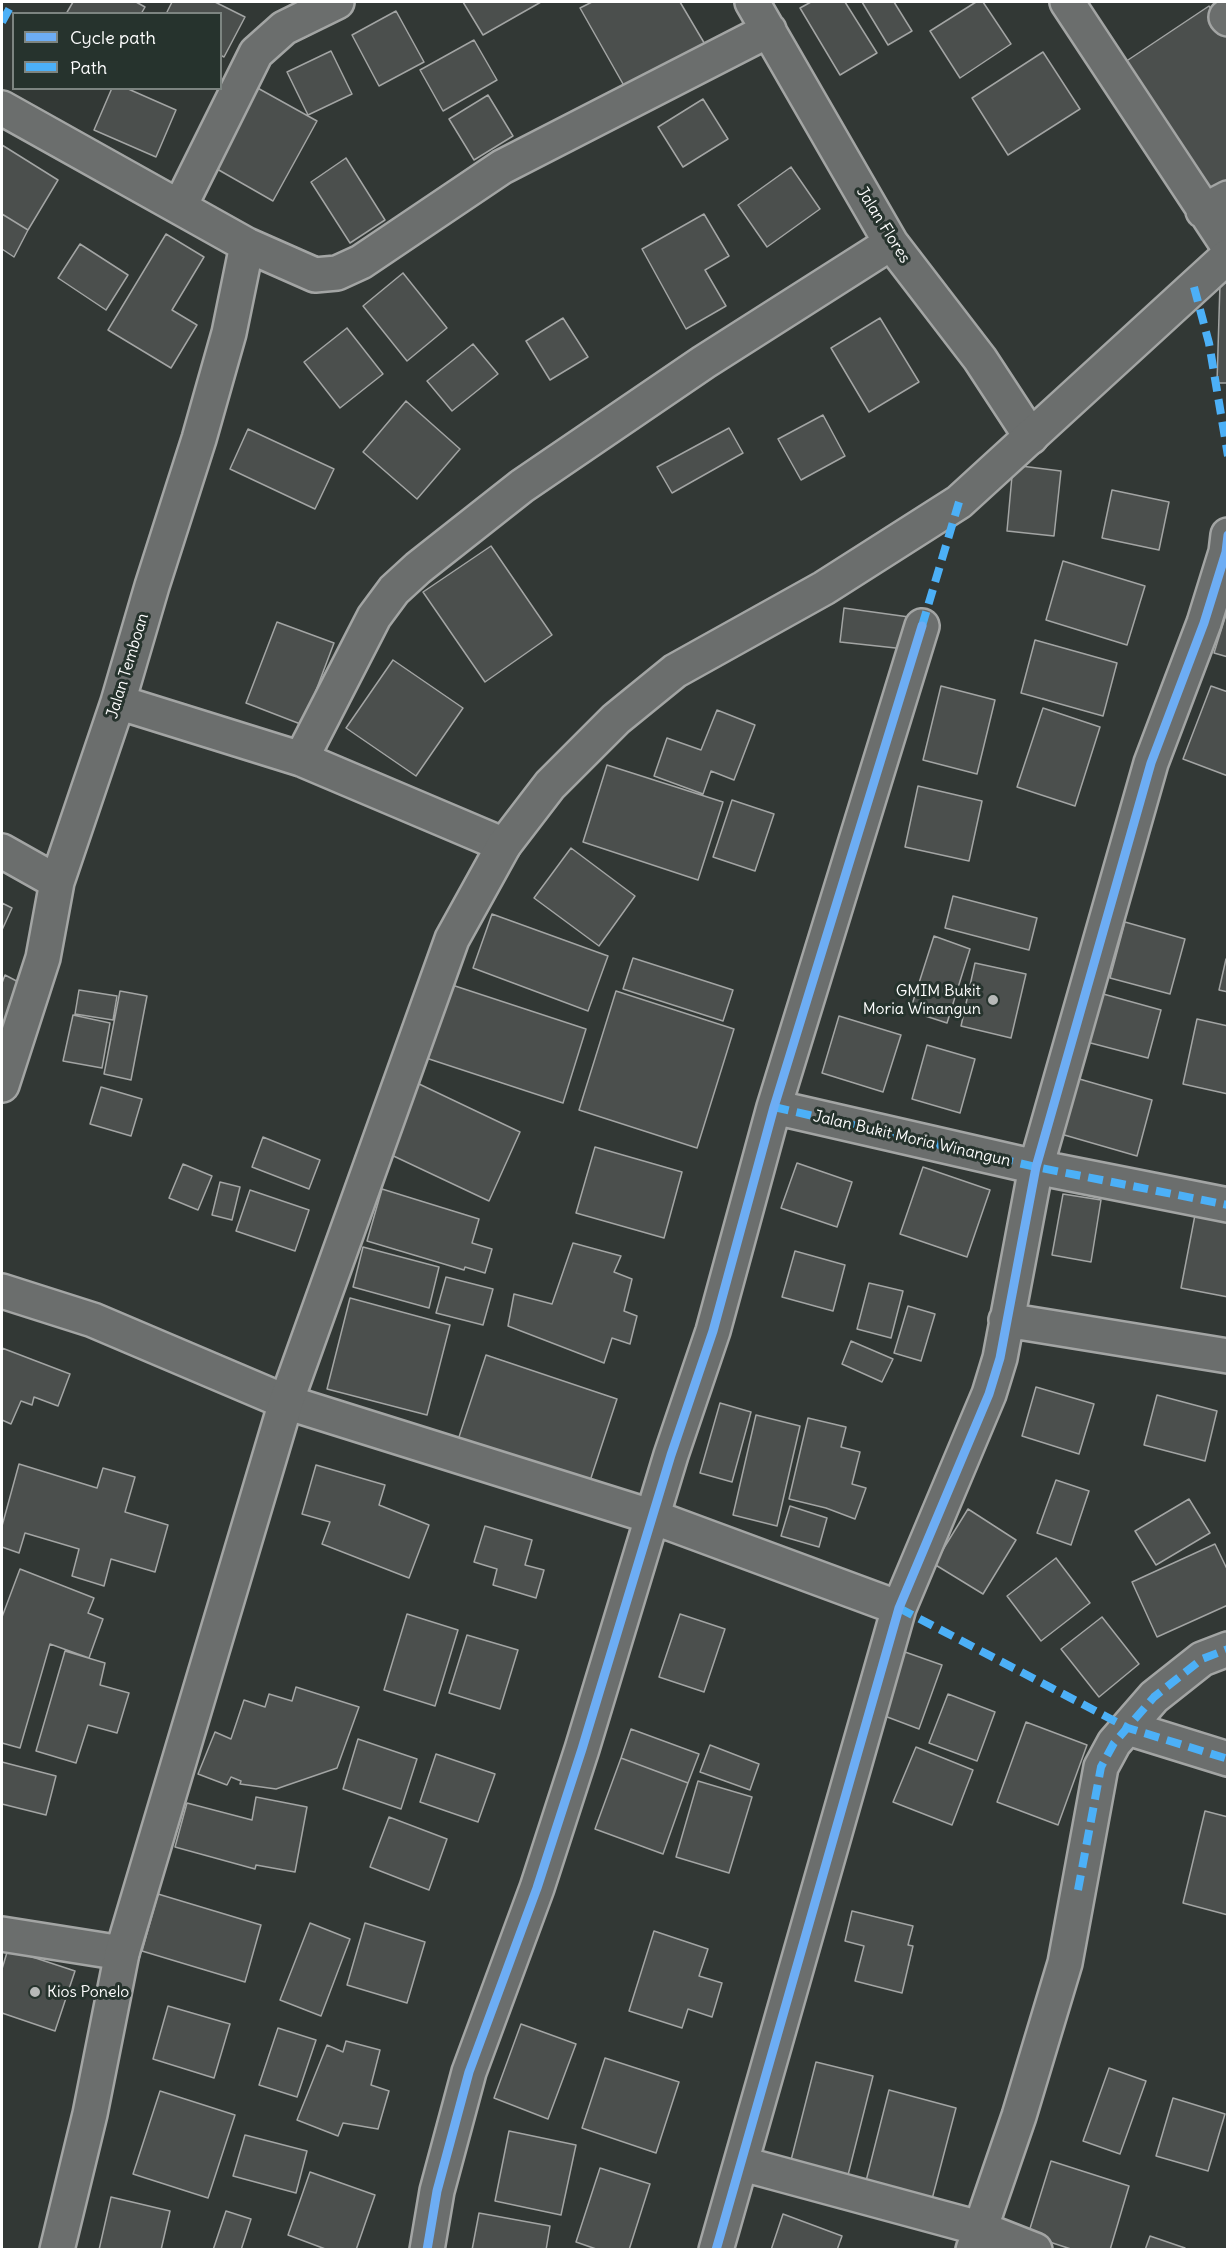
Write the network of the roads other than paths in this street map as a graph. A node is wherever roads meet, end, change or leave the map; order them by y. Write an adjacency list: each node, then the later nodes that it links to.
1 (337, 2): 7 (street)
2 (752, 2): 4 (street, Jalan Flores)
3 (1067, 2): 6 (street)
4 (769, 30): 8 (street, Jalan Flores); 9 (street)
5 (2, 108): 7 (street)
6 (1215, 205): 10 (street)
7 (180, 206): 9 (street)
8 (891, 243): 11 (street, Jalan Flores); 15 (street)
9 (247, 244): 14 (street, Jalan Temboan)
10 (1223, 261): 11 (street)
11 (1031, 437): 16 (street)
12 (1227, 535): 21 (street)
13 (922, 626): 20 (street)
14 (118, 702): 15 (street); 18 (street, Jalan Temboan)
15 (301, 759): 16 (street)
16 (504, 845): 26 (street)
17 (2, 851): 18 (street)
18 (57, 882): 19 (street, Jalan Temboan)
19 (2, 1085)
20 (774, 1107): 21 (street, Jalan Bukit Moria Winangun); 27 (street)
21 (1036, 1167): 22 (street, Jalan Bukit Moria Winangun); 24 (street)
22 (1227, 1205)
23 (2, 1291): 26 (street)
24 (1006, 1320): 25 (street); 28 (street)
25 (1227, 1356)
26 (286, 1402): 27 (street); 33 (street)
27 (653, 1517): 28 (street); 37 (street)
28 (899, 1608): 34 (street)
29 (1227, 1649): 30 (street)
30 (1128, 1728): 31 (street); 35 (street)
31 (1227, 1760)
32 (2, 1934): 33 (street)
33 (122, 1953): 36 (street)
34 (742, 2164): 35 (street); 38 (street)
35 (976, 2239): 39 (street)
36 (57, 2250)
37 (427, 2250)
38 (716, 2250)
39 (1035, 2250)

